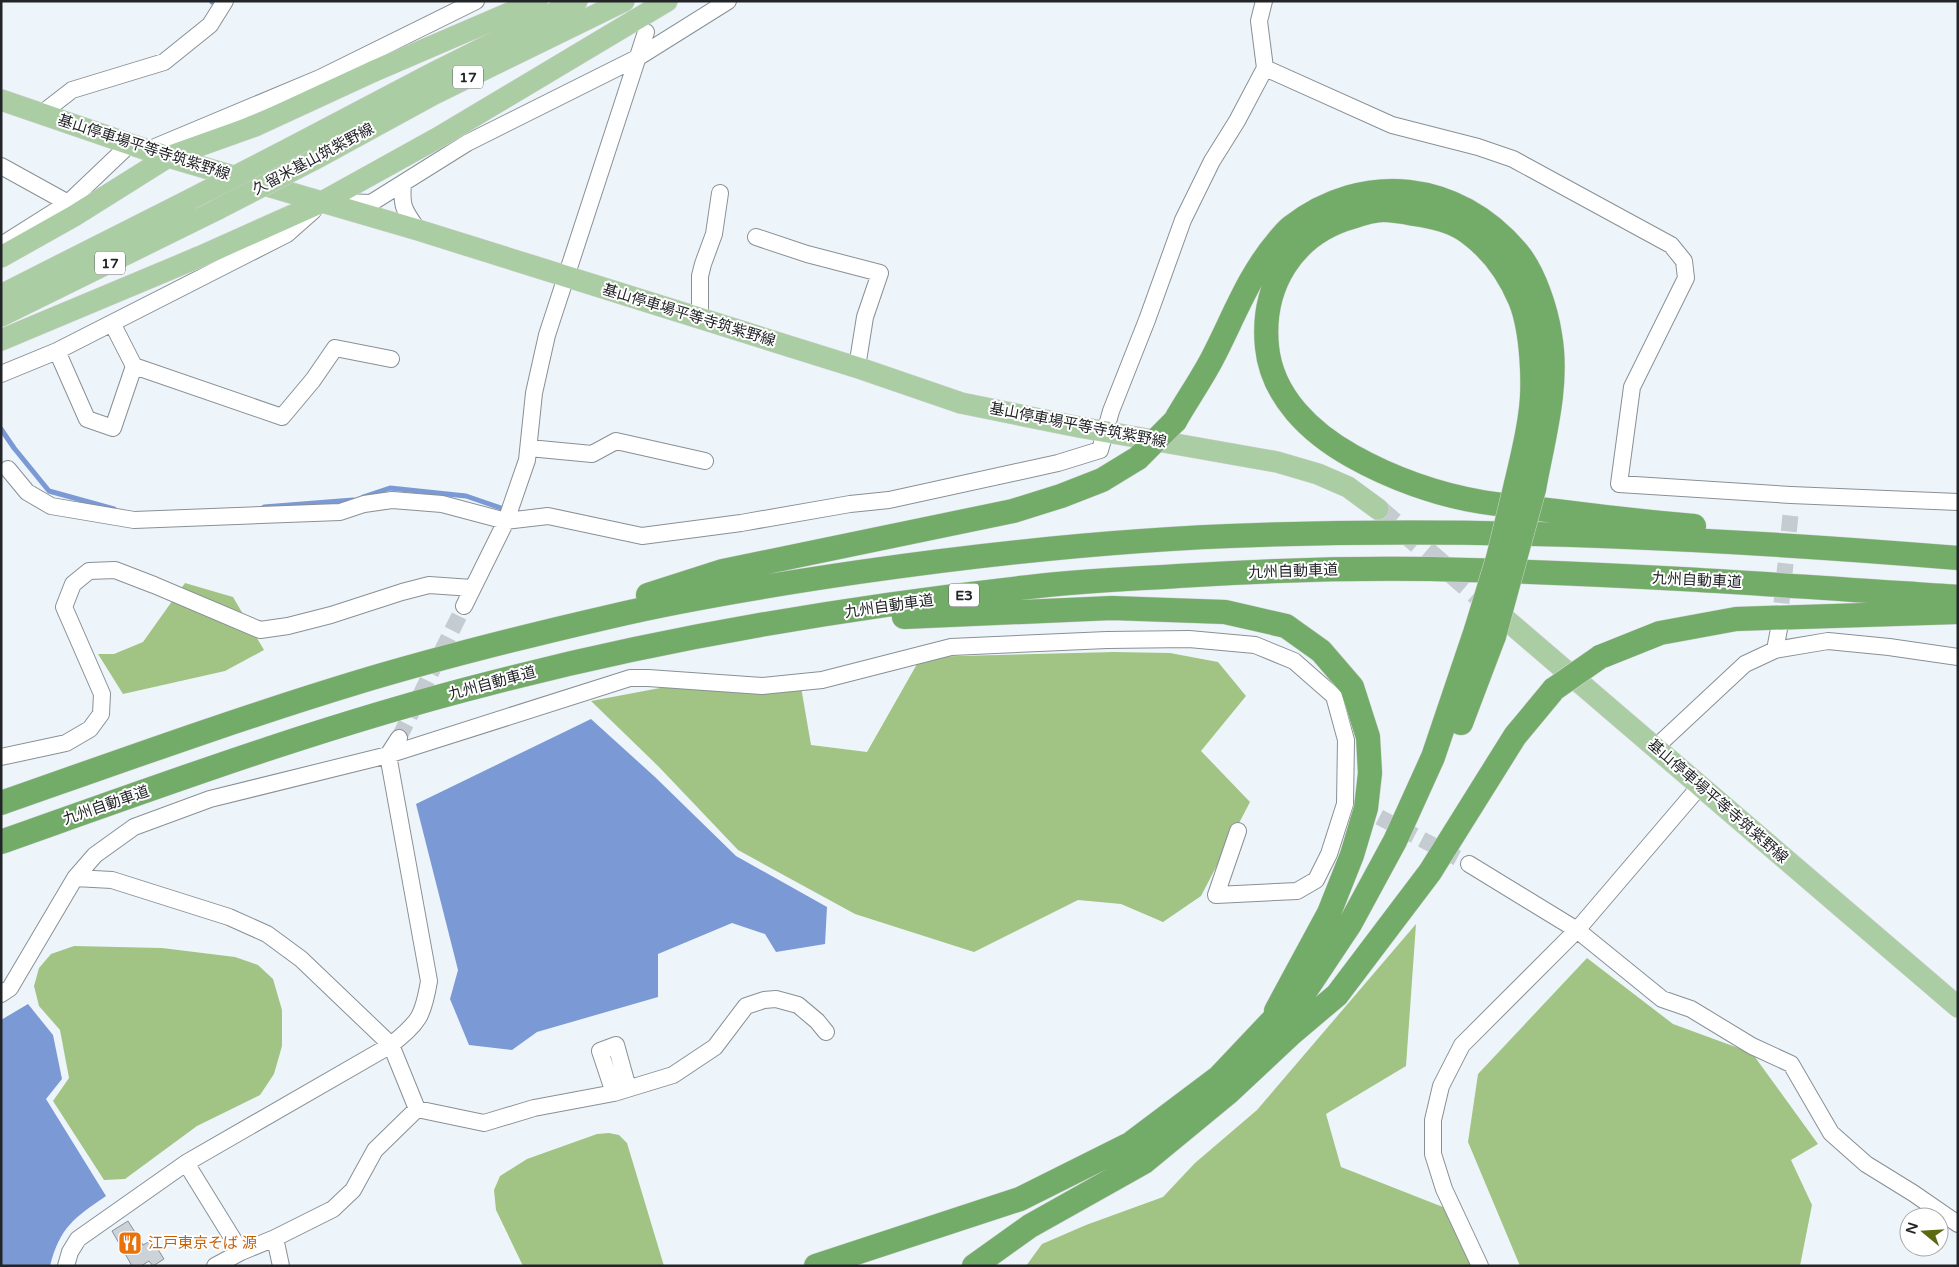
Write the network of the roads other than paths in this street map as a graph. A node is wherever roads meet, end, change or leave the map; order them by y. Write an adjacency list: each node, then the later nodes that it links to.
1 (225, 1): 13 (street)
2 (476, 1): 14 (street)
3 (537, 1): 15 (main road)
4 (578, 1): 26 (main road, 久留米基山筑紫野線 / 17, bridge)
5 (624, 1): 27 (main road, 久留米基山筑紫野線 / 17, bridge)
6 (667, 1): 19 (main road)
7 (728, 1): 10 (street)
8 (1264, 1): 11 (street)
9 (646, 32): 10 (street)
10 (637, 58): 17 (street); 25 (street)
11 (1265, 68): 36 (street); 41 (street)
12 (1, 100): 13 (main road, 基山停車場平等寺筑紫野線)
13 (41, 114): 14 (main road, 基山停車場平等寺筑紫野線)
14 (139, 147): 15 (main road, 基山停車場平等寺筑紫野線); 20 (street)
15 (168, 157): 19 (main road, 基山停車場平等寺筑紫野線); 24 (main road)
16 (1, 166): 20 (street)
17 (403, 183): 19 (street); 21 (street)
18 (720, 193): 28 (street)
19 (322, 202): 21 (main road, 基山停車場平等寺筑紫野線); 29 (street); 30 (main road)
20 (68, 203): 23 (street)
21 (418, 230): 25 (main road, 基山停車場平等寺筑紫野線)
22 (756, 237): 34 (street)
23 (1, 245)
24 (1, 257)
25 (566, 278): 28 (main road, 基山停車場平等寺筑紫野線); 37 (street)
26 (1, 295)
27 (1, 316)
28 (700, 319): 34 (main road, 基山停車場平等寺筑紫野線)
29 (112, 323): 31 (street); 33 (street)
30 (1, 340)
31 (57, 351): 33 (street); 35 (street)
32 (391, 359): 33 (street)
33 (134, 366)
34 (857, 367): 36 (main road, 基山停車場平等寺筑紫野線)
35 (1, 374)
36 (1106, 432): 42 (main road, 基山停車場平等寺筑紫野線); 43 (street)
37 (528, 448): 38 (street); 43 (street)
38 (705, 461)
39 (8, 469): 43 (street)
40 (1525, 486): 44 (highway); 53 (highway, bridge); 54 (highway, bridge)
41 (1958, 502)
42 (1378, 509)
43 (506, 521): 46 (street)
44 (1848, 549): 45 (highway); 54 (highway)
45 (1958, 558)
46 (472, 588): 49 (street); 60 (street)
47 (1477, 595): 58 (main road, 基山停車場平等寺筑紫野線)
48 (1958, 598): 51 (highway, 九州自動車道 / E3)
49 (464, 606)
50 (1958, 612): 72 (highway, bridge)
51 (778, 622): 64 (highway, 九州自動車道 / E3); 70 (highway)
52 (1779, 629): 55 (street)
53 (1485, 633): 70 (highway); 72 (highway)
54 (477, 649): 62 (highway)
55 (1775, 650): 56 (street); 58 (street)
56 (1958, 657)
57 (398, 738): 59 (street)
58 (1656, 747): 61 (main road, 基山停車場平等寺筑紫野線)
59 (388, 755): 63 (street); 66 (street); 73 (street)
60 (1, 757)
61 (1700, 786): 67 (street); 69 (main road, 基山停車場平等寺筑紫野線)
62 (1, 803)
63 (1238, 831)
64 (1, 842)
65 (1469, 864): 67 (street)
66 (76, 878): 68 (street); 73 (street)
67 (1577, 930): 76 (street); 84 (street)
68 (1, 994)
69 (1958, 1007)
70 (1270, 1022): 82 (highway)
71 (826, 1032): 74 (street)
72 (1292, 1033): 83 (highway)
73 (391, 1045): 74 (street); 75 (street)
74 (418, 1109): 77 (street)
75 (186, 1163): 78 (street); 79 (street)
76 (1958, 1224)
77 (275, 1238): 78 (street); 81 (street)
78 (241, 1252): 80 (street)
79 (66, 1266)
80 (215, 1266)
81 (281, 1266)
82 (816, 1266)
83 (974, 1266)
84 (1480, 1266)

